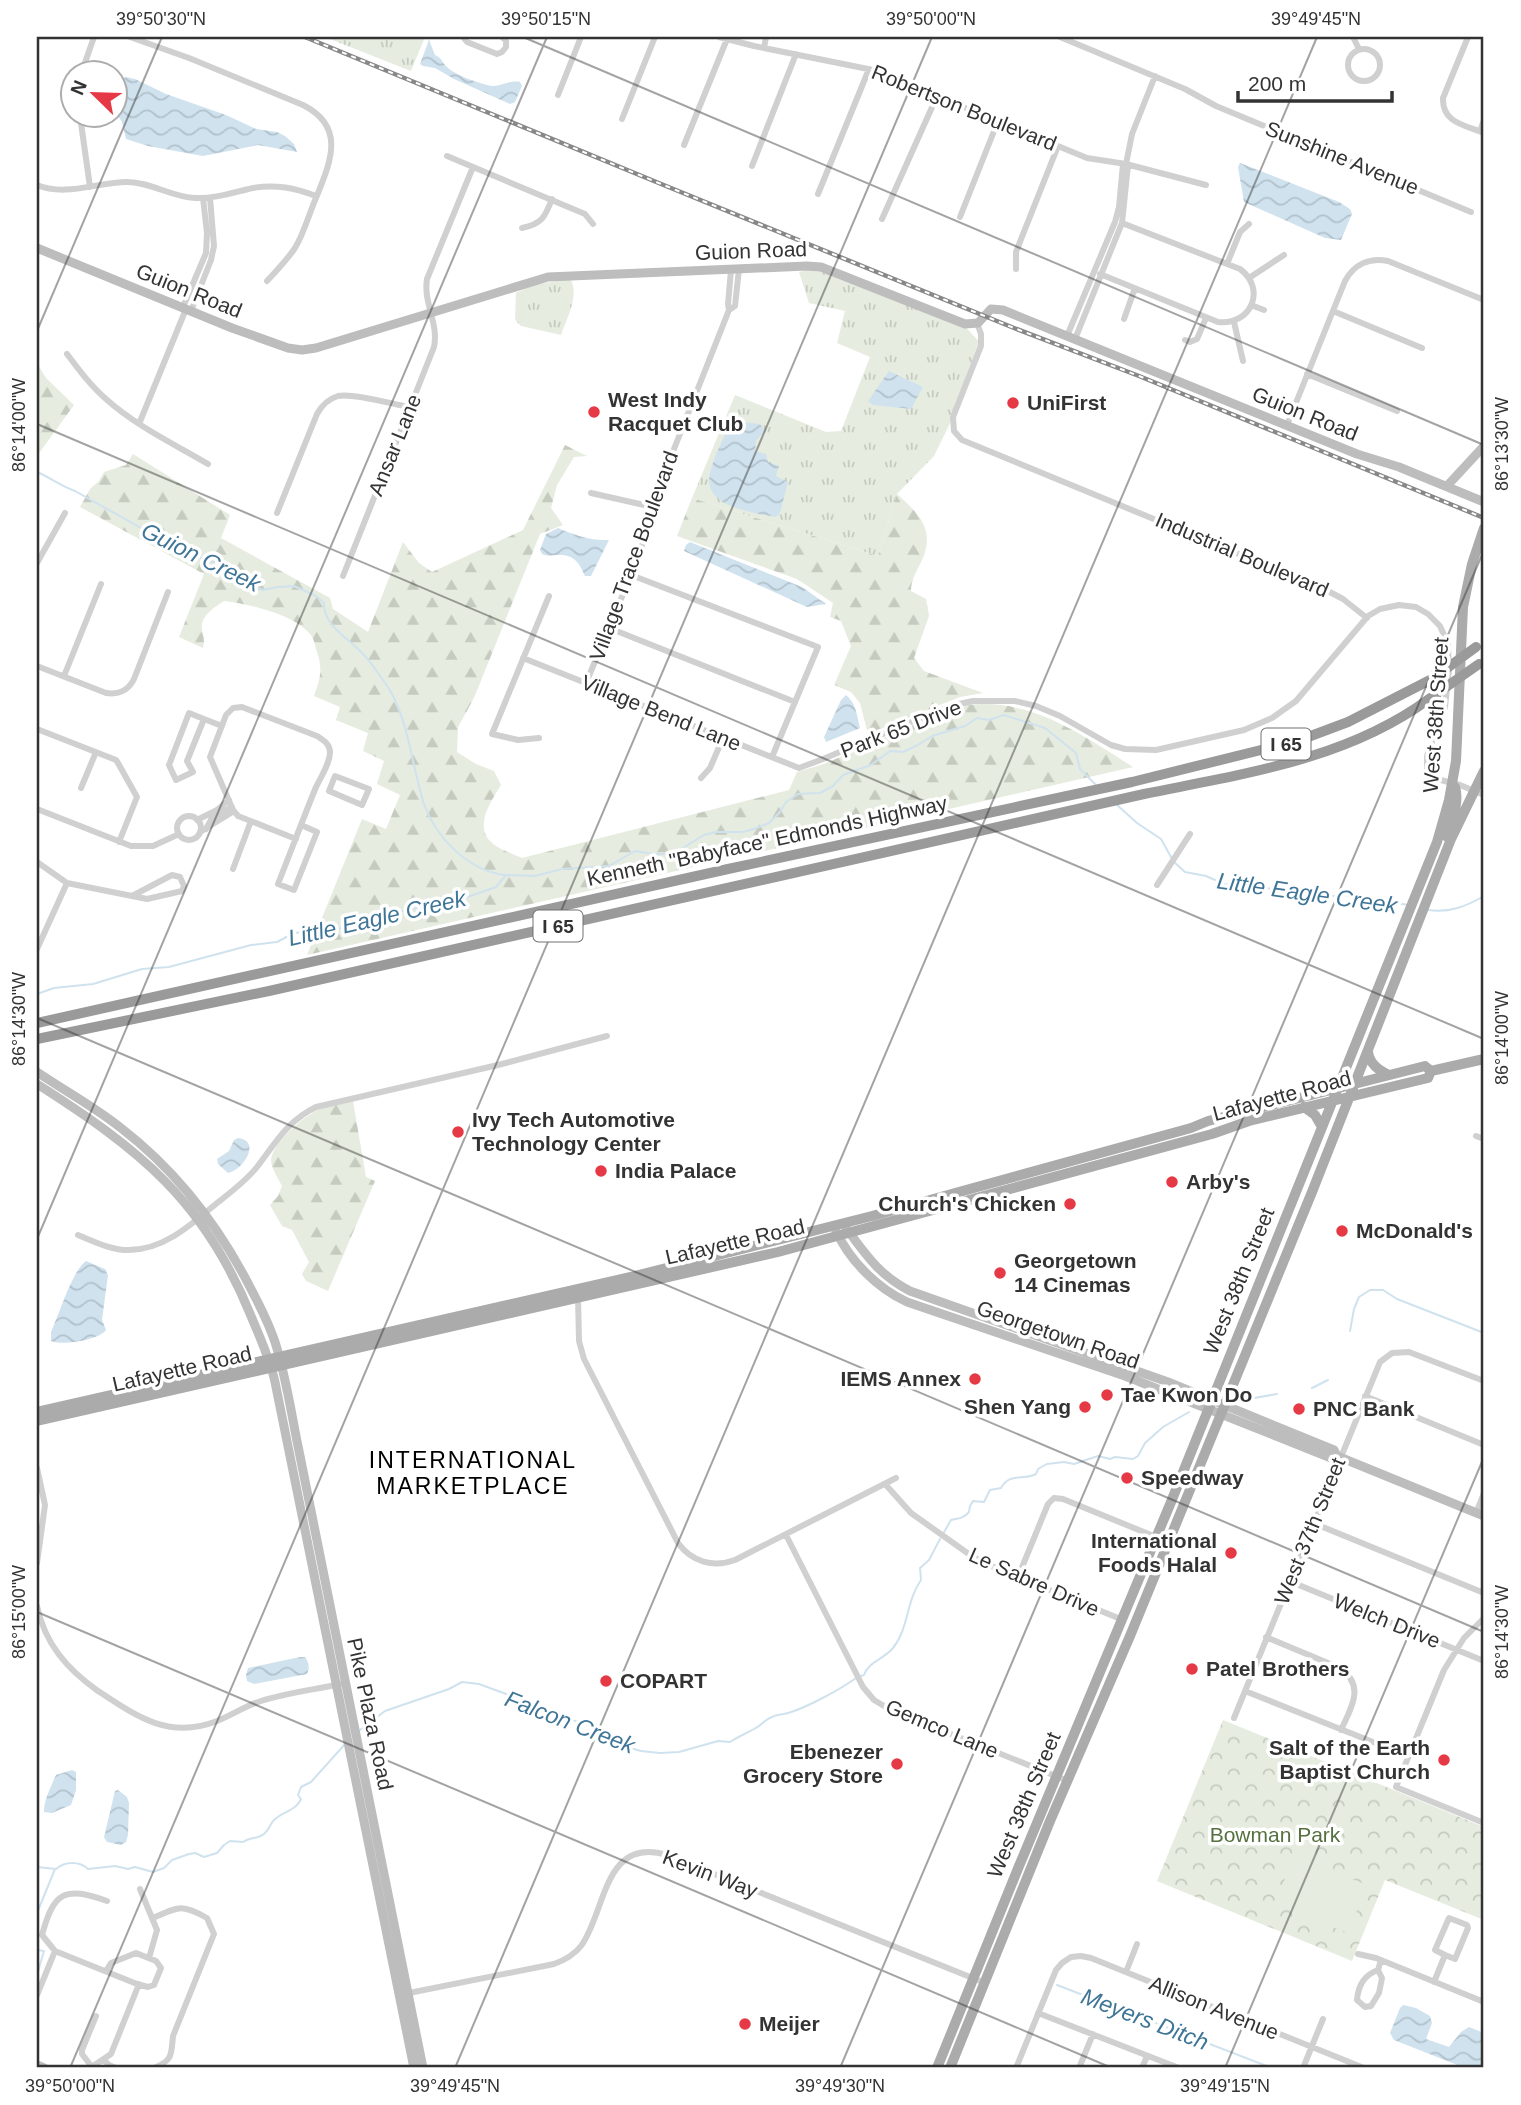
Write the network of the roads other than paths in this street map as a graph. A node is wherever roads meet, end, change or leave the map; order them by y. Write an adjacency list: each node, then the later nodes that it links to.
1 (94, 37): 16 (street)
2 (130, 37): 36 (street)
3 (463, 37): 4 (street)
4 (502, 37)
5 (581, 37): 19 (street)
6 (655, 37): 21 (street)
7 (719, 37): 12 (street, Robertson Boulevard)
8 (766, 37): 13 (street)
9 (1060, 37): 18 (street, Sunshine Avenue)
10 (1353, 37): 14 (street)
11 (1468, 37): 25 (street)
12 (727, 39): 13 (street, Robertson Boulevard); 26 (street)
13 (764, 48): 15 (street, Robertson Boulevard)
14 (1359, 50): 14 (street)
15 (796, 54): 17 (street, Robertson Boulevard); 30 (street)
16 (86, 60)
17 (869, 69): 20 (street, Robertson Boulevard); 35 (street)
18 (1155, 76): 29 (street); 39 (street, Sunshine Avenue)
19 (558, 94)
20 (937, 96): 23 (street, Robertson Boulevard); 41 (street)
21 (622, 119)
22 (1484, 120): 25 (street)
23 (998, 121): 27 (street, Robertson Boulevard); 40 (street)
24 (82, 130): 34 (street)
25 (1482, 132)
26 (684, 145)
27 (1058, 146): 29 (street, Robertson Boulevard); 49 (street)
28 (447, 156): 31 (street)
29 (1126, 164): 33 (street, Robertson Boulevard); 42 (street); 65 (street)
30 (752, 166)
31 (473, 167): 38 (street); 60 (street, Ansar Lane)
32 (37, 185): 34 (street)
33 (1206, 185)
34 (90, 187): 37 (street)
35 (818, 194)
36 (316, 196): 37 (street); 53 (street)
37 (206, 198): 57 (street)
38 (552, 200): 43 (street); 45 (street)
39 (1471, 212)
40 (960, 217)
41 (882, 219)
42 (1122, 223): 48 (street); 51 (street)
43 (593, 224)
44 (1250, 224): 48 (street)
45 (522, 228)
46 (37, 248): 57 (main road, Guion Road)
47 (1284, 255): 52 (street)
48 (1227, 264): 52 (street)
49 (1016, 269)
50 (735, 270): 60 (main road, Guion Road); 64 (main road, Guion Road); 80 (street, Village Trace Boulevard)
51 (1100, 274): 54 (street); 65 (street)
52 (1249, 278): 56 (street)
53 (267, 281)
54 (1135, 288): 61 (street); 62 (street)
55 (1483, 299): 59 (street)
56 (1251, 305): 58 (street); 63 (street)
57 (187, 309): 60 (main road, Guion Road); 73 (street)
58 (1265, 310)
59 (1333, 311): 67 (street); 70 (street)
60 (430, 312): 71 (street, Ansar Lane)
61 (1206, 318): 63 (street); 66 (street)
62 (1124, 319)
63 (1234, 322): 69 (street)
64 (976, 323): 65 (main road, Guion Road); 90 (street, Industrial Boulevard)
65 (1071, 337): 74 (main road, Guion Road)
66 (1185, 340)
67 (1422, 348)
68 (67, 354): 73 (street)
69 (1243, 362)
70 (1307, 373): 72 (street); 74 (street)
71 (410, 407): 82 (street); 86 (street, Ansar Lane)
72 (1397, 411)
73 (139, 424): 76 (street)
74 (1287, 425): 77 (main road, Guion Road)
75 (1484, 446): 77 (main road)
76 (208, 464)
77 (1447, 486): 79 (main road, Guion Road)
78 (591, 493): 80 (street)
79 (1484, 502)
80 (653, 507): 85 (street, Village Trace Boulevard)
81 (65, 513): 84 (street)
82 (277, 513)
83 (1482, 533): 109 (main road, West 38th Street)
84 (37, 563)
85 (631, 575): 91 (street, Village Trace Boulevard); 98 (street)
86 (343, 576)
87 (101, 584): 96 (street)
88 (169, 592): 96 (street)
89 (550, 596): 93 (street)
90 (1367, 618): 106 (street, Park 65 Drive); 109 (street)
91 (609, 628): 97 (street, Village Trace Boulevard); 98 (street)
92 (1480, 644): 132 (highway, Kenneth "Babyface" Edmonds Highway / I 65, bridge)
93 (523, 658): 97 (street, Village Bend Lane); 102 (street)
94 (1481, 662): 134 (highway, Kenneth "Babyface" Edmonds Highway / I 65, bridge)
95 (37, 666): 96 (street)
96 (64, 676)
97 (586, 683): 103 (street, Village Bend Lane)
98 (794, 702): 105 (street)
99 (204, 719): 99 (street); 100 (street)
100 (222, 726): 110 (street); 115 (street)
101 (37, 729): 104 (street)
102 (539, 738)
103 (723, 738): 105 (street, Village Bend Lane); 108 (street)
104 (96, 752): 111 (street); 124 (street)
105 (772, 757): 106 (street, Village Bend Lane)
106 (799, 768)
107 (1484, 771): 112 (main road, West 38th Street)
108 (701, 778)
109 (1453, 783): 112 (street); 125 (main road); 142 (main road, West 38th Street)
110 (317, 787): 113 (street); 119 (street)
111 (81, 788)
112 (1474, 791): 114 (street); 125 (main road, West 38th Street)
113 (329, 792): 113 (street)
114 (1484, 796)
115 (232, 806): 117 (street); 118 (street); 120 (street)
116 (37, 809): 124 (street)
117 (197, 820): 120 (street); 121 (street)
118 (251, 821): 123 (street); 127 (street)
119 (301, 825): 123 (street); 123 (street)
120 (203, 831): 121 (street)
121 (179, 834): 124 (street)
122 (1188, 837): 129 (street)
123 (296, 839)
124 (120, 842)
125 (1446, 851): 135 (main road, West 38th Street)
126 (37, 862): 128 (street)
127 (233, 869)
128 (67, 883): 130 (street); 131 (street)
129 (1157, 886)
130 (132, 896): 130 (street)
131 (37, 949)
132 (37, 1023)
133 (607, 1036): 150 (street)
134 (37, 1040)
135 (1368, 1052): 139 (main road); 140 (main road, West 38th Street)
136 (1484, 1059): 137 (main road, Lafayette Road)
137 (1431, 1071): 139 (main road, Lafayette Road); 143 (main road, Lafayette Road)
138 (37, 1072): 150 (main road)
139 (1389, 1075): 140 (main road, Lafayette Road)
140 (1356, 1083): 142 (main road, Lafayette Road); 143 (main road, West 38th Street)
141 (37, 1084): 150 (main road)
142 (1338, 1087): 144 (main road, West 38th Street); 151 (main road, Lafayette Road)
143 (1350, 1096): 144 (main road, Lafayette Road); 156 (main road, West 38th Street)
144 (1332, 1100): 145 (main road, Lafayette Road); 146 (main road, West 38th Street)
145 (1304, 1107): 146 (main road); 152 (main road, Lafayette Road)
146 (1322, 1126): 149 (main road, West 38th Street)
147 (1476, 1136): 148 (street)
148 (1484, 1139)
149 (1289, 1209): 155 (main road, West 38th Street); 156 (main road)
150 (202, 1216): 153 (street); 159 (main road)
151 (838, 1225): 152 (main road, Georgetown Road); 154 (main road, Georgetown Road); 157 (main road, Lafayette Road)
152 (850, 1233): 154 (main road, Lafayette Road); 162 (main road, Georgetown Road)
153 (78, 1235)
154 (839, 1236): 157 (main road, Lafayette Road); 162 (main road, Georgetown Road)
155 (1268, 1262): 158 (main road); 162 (main road, West 38th Street)
156 (1281, 1264): 158 (main road, West 38th Street)
157 (578, 1293): 159 (main road, Lafayette Road); 175 (street)
158 (1265, 1304): 163 (main road, West 38th Street)
159 (275, 1363): 164 (main road, Lafayette Road); 165 (main road, Lafayette Road); 191 (main road, Pike Plaza Road)
160 (1484, 1381): 161 (street, West 37th Street)
161 (1365, 1396): 166 (street); 167 (street, West 37th Street)
162 (1210, 1404): 163 (main road, Georgetown Road); 172 (main road, West 38th Street)
163 (1222, 1410): 167 (main road, Georgetown Road); 177 (main road, West 38th Street)
164 (37, 1412)
165 (37, 1422)
166 (1484, 1445)
167 (1339, 1457): 173 (main road, Georgetown Road); 174 (street, West 37th Street)
168 (37, 1468): 178 (street)
169 (896, 1478): 170 (street)
170 (886, 1485): 175 (street); 179 (street, Le Sabre Drive)
171 (1484, 1493): 173 (street)
172 (1167, 1511): 176 (main road, West 38th Street); 177 (main road)
173 (1480, 1515)
174 (1313, 1523): 180 (street, West 37th Street); 181 (street)
175 (786, 1535): 196 (street, Gemco Lane)
176 (1156, 1537): 179 (street); 184 (main road, West 38th Street)
177 (1161, 1559): 190 (main road, West 38th Street)
178 (37, 1563)
179 (1018, 1577): 184 (street, Le Sabre Drive)
180 (1289, 1581): 186 (street, West 37th Street); 188 (street, Welch Drive)
181 (1484, 1593)
182 (37, 1606): 185 (street)
183 (1484, 1618): 188 (street)
184 (1123, 1620): 190 (main road); 196 (main road, West 38th Street)
185 (46, 1634): 187 (street); 191 (street)
186 (1266, 1637): 192 (street, West 37th Street); 194 (street)
187 (37, 1638)
188 (1456, 1649): 189 (street, Welch Drive); 195 (street)
189 (1484, 1661)
190 (1111, 1682): 197 (main road, West 38th Street)
191 (341, 1684): 216 (main road, Pike Plaza Road); 216 (main road, Pike Plaza Road)
192 (1245, 1691): 193 (street, West 37th Street); 194 (street)
193 (1234, 1718)
194 (1341, 1730): 195 (street)
195 (1408, 1756): 198 (street)
196 (1056, 1776): 197 (street, Gemco Lane); 211 (main road, West 38th Street)
197 (1068, 1781): 213 (main road, West 38th Street)
198 (1483, 1820)
199 (140, 1889): 201 (street)
200 (107, 1900): 203 (street)
201 (153, 1918): 206 (street); 229 (street)
202 (1137, 1944): 210 (street)
203 (54, 1951): 209 (street); 215 (street)
204 (1358, 1954): 207 (street)
205 (1446, 1955): 205 (street); 212 (street)
206 (149, 1958): 209 (street); 214 (street)
207 (1381, 1960): 208 (street); 212 (street)
208 (1378, 1970): 208 (street)
209 (106, 1971): 214 (street)
210 (1126, 1972): 218 (street, Allison Avenue); 222 (street, Allison Avenue)
211 (973, 1979): 213 (street, Kevin Way); 216 (street, Kevin Way); 232 (main road, West 38th Street)
212 (1434, 1982): 217 (street)
213 (985, 1983): 233 (main road, West 38th Street)
214 (139, 1984): 224 (street)
215 (37, 1994)
216 (404, 1994): 230 (main road, Pike Plaza Road); 231 (main road, Pike Plaza Road)
217 (1484, 2002)
218 (1038, 2013): 221 (street); 234 (street)
219 (96, 2016): 227 (street)
220 (1323, 2019): 222 (street)
221 (1093, 2034): 223 (street); 235 (street)
222 (1312, 2047): 238 (street); 239 (street, Allison Avenue)
223 (1147, 2056): 236 (street); 237 (street)
224 (104, 2060): 227 (street); 228 (street)
225 (37, 2065): 226 (main road)
226 (44, 2068)
227 (91, 2068)
228 (116, 2068)
229 (154, 2068)
230 (414, 2068)
231 (423, 2068)
232 (937, 2068)
233 (950, 2068)
234 (1016, 2068)
235 (1079, 2068)
236 (1142, 2068)
237 (1179, 2068)
238 (1303, 2068)
239 (1364, 2068)

